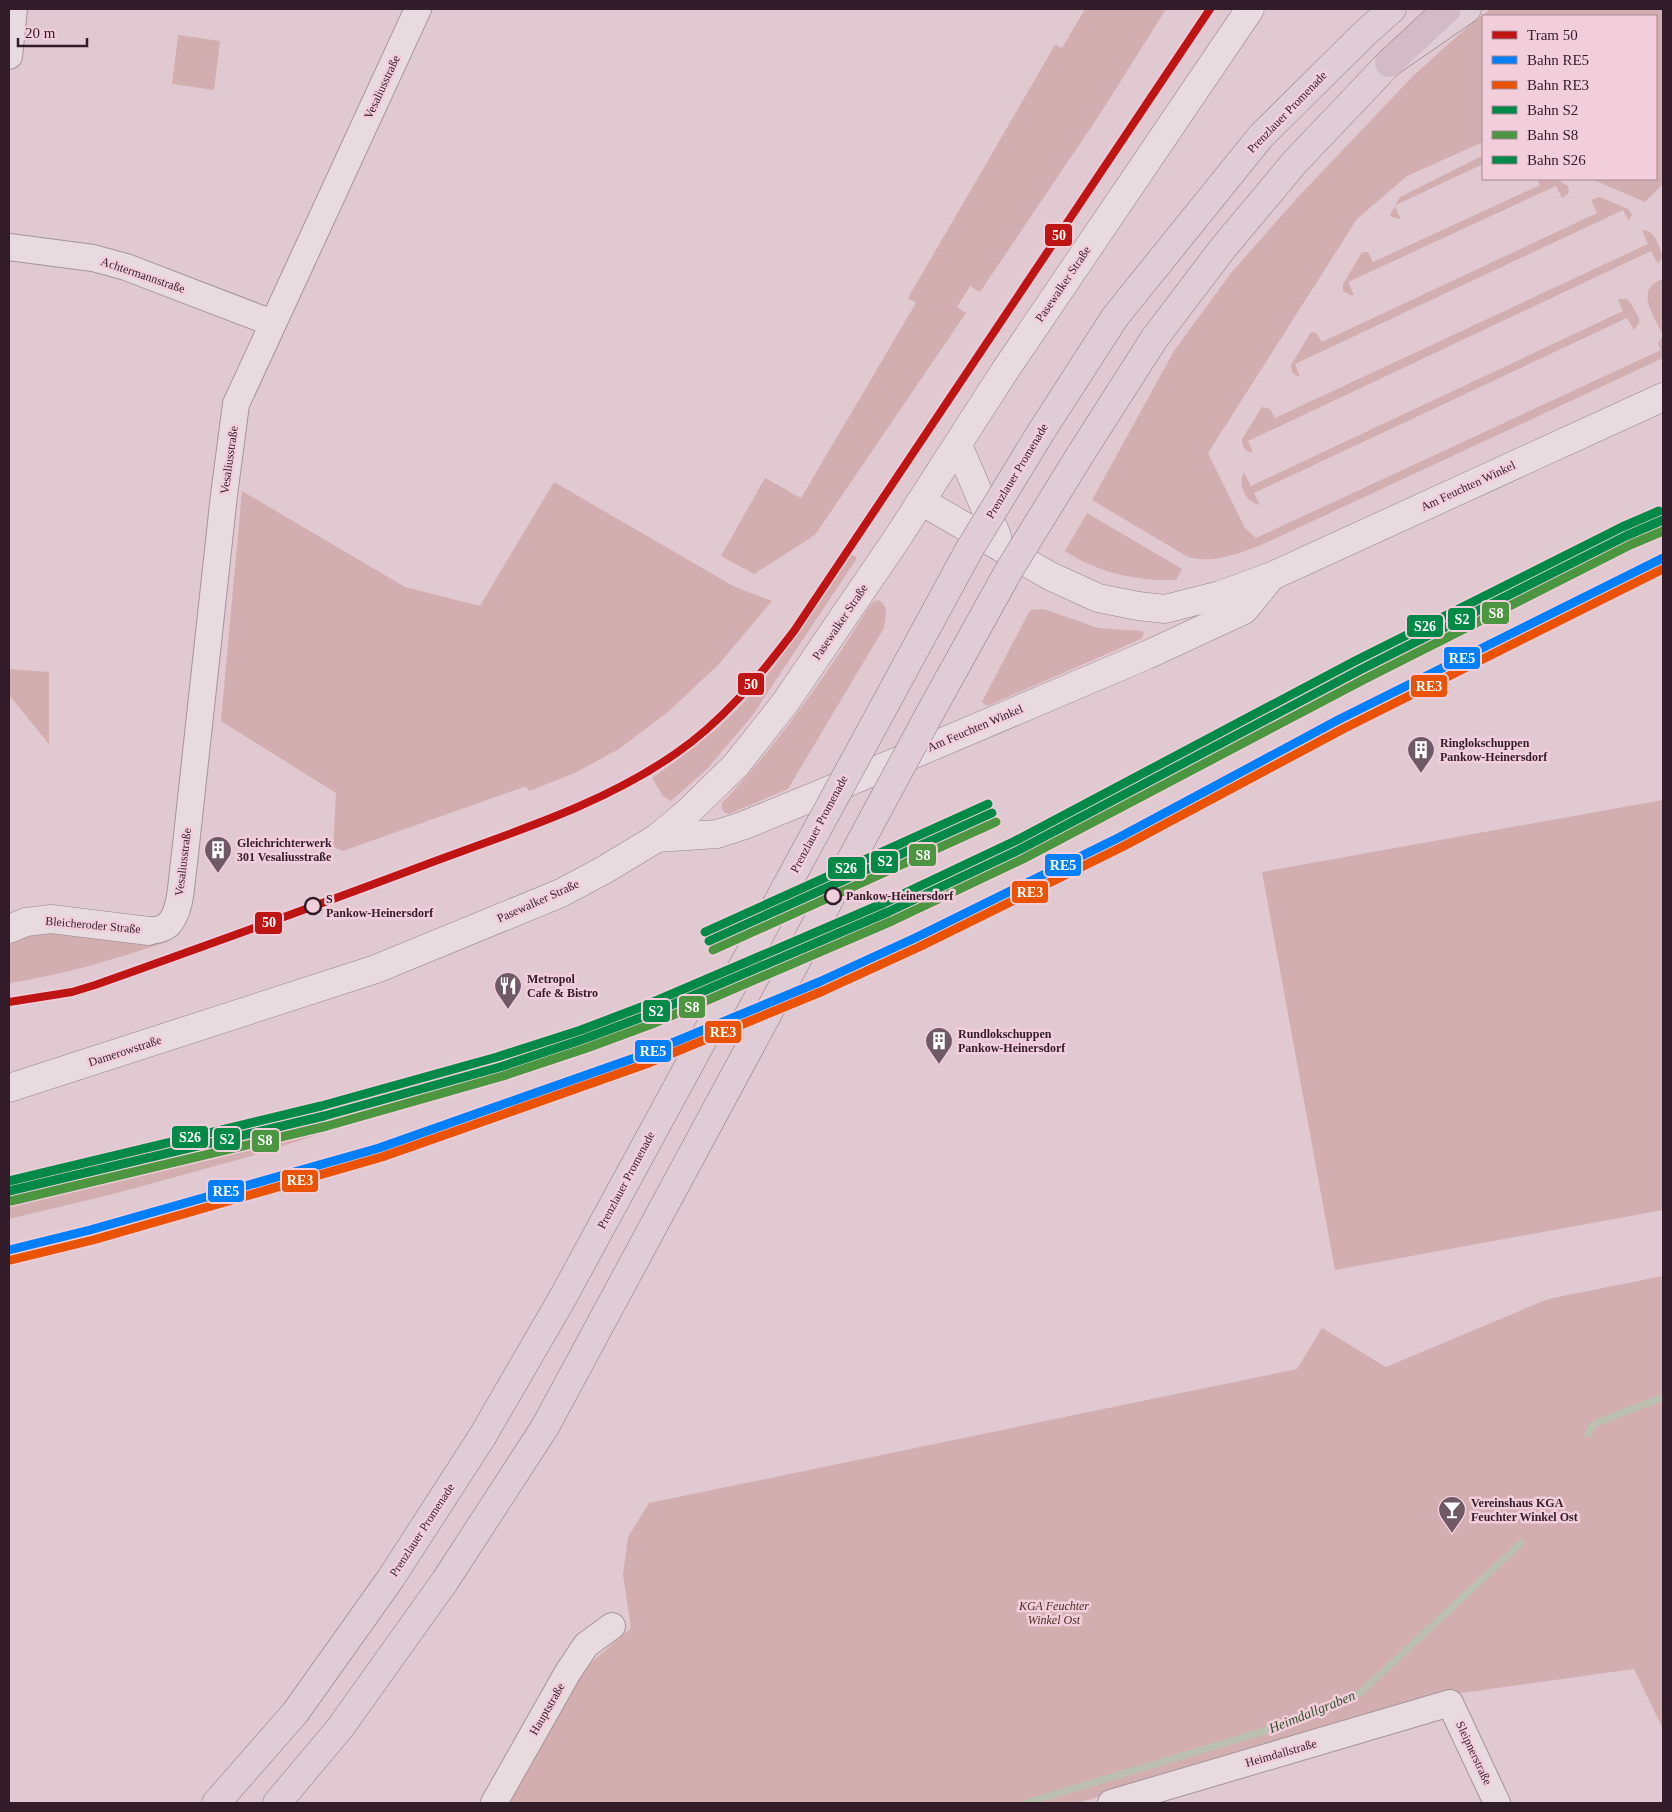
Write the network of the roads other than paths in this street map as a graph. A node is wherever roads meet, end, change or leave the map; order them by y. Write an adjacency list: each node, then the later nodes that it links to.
1 (14, 9): 7 (street)
2 (418, 9): 10 (street, Vesaliusstraße)
3 (1250, 9): 12 (main road, Pasewalker Straße)
4 (1392, 9): 23 (main road, Prenzlauer Promenade, bridge)
5 (1447, 9): 8 (highway)
6 (1467, 9): 8 (main road)
7 (9, 56)
8 (1389, 62): 24 (main road, bridge)
9 (9, 247): 10 (street, Achtermannstraße)
10 (272, 322): 18 (street, Vesaliusstraße)
11 (1663, 397): 15 (main road, Am Feuchten Winkel)
12 (958, 445): 13 (main road, Pasewalker Straße); 14 (main road)
13 (921, 501): 14 (main road, Am Feuchten Winkel); 16 (main road, Pasewalker Straße)
14 (1001, 547): 15 (main road, Am Feuchten Winkel)
15 (1272, 576): 16 (main road, Am Feuchten Winkel)
16 (657, 838): 19 (main road, Pasewalker Straße)
17 (9, 929): 18 (main road, Bleicheroder Straße)
18 (149, 930)
19 (242, 1014): 20 (main road, Damerowstraße)
20 (9, 1088)
21 (612, 1626): 25 (street, Hauptstraße)
22 (1450, 1703): 26 (street, Heimdallstraße); 27 (street, Sleipnerstraße)
23 (216, 1803)
24 (277, 1803)
25 (494, 1803)
26 (1111, 1803)
27 (1497, 1803)

